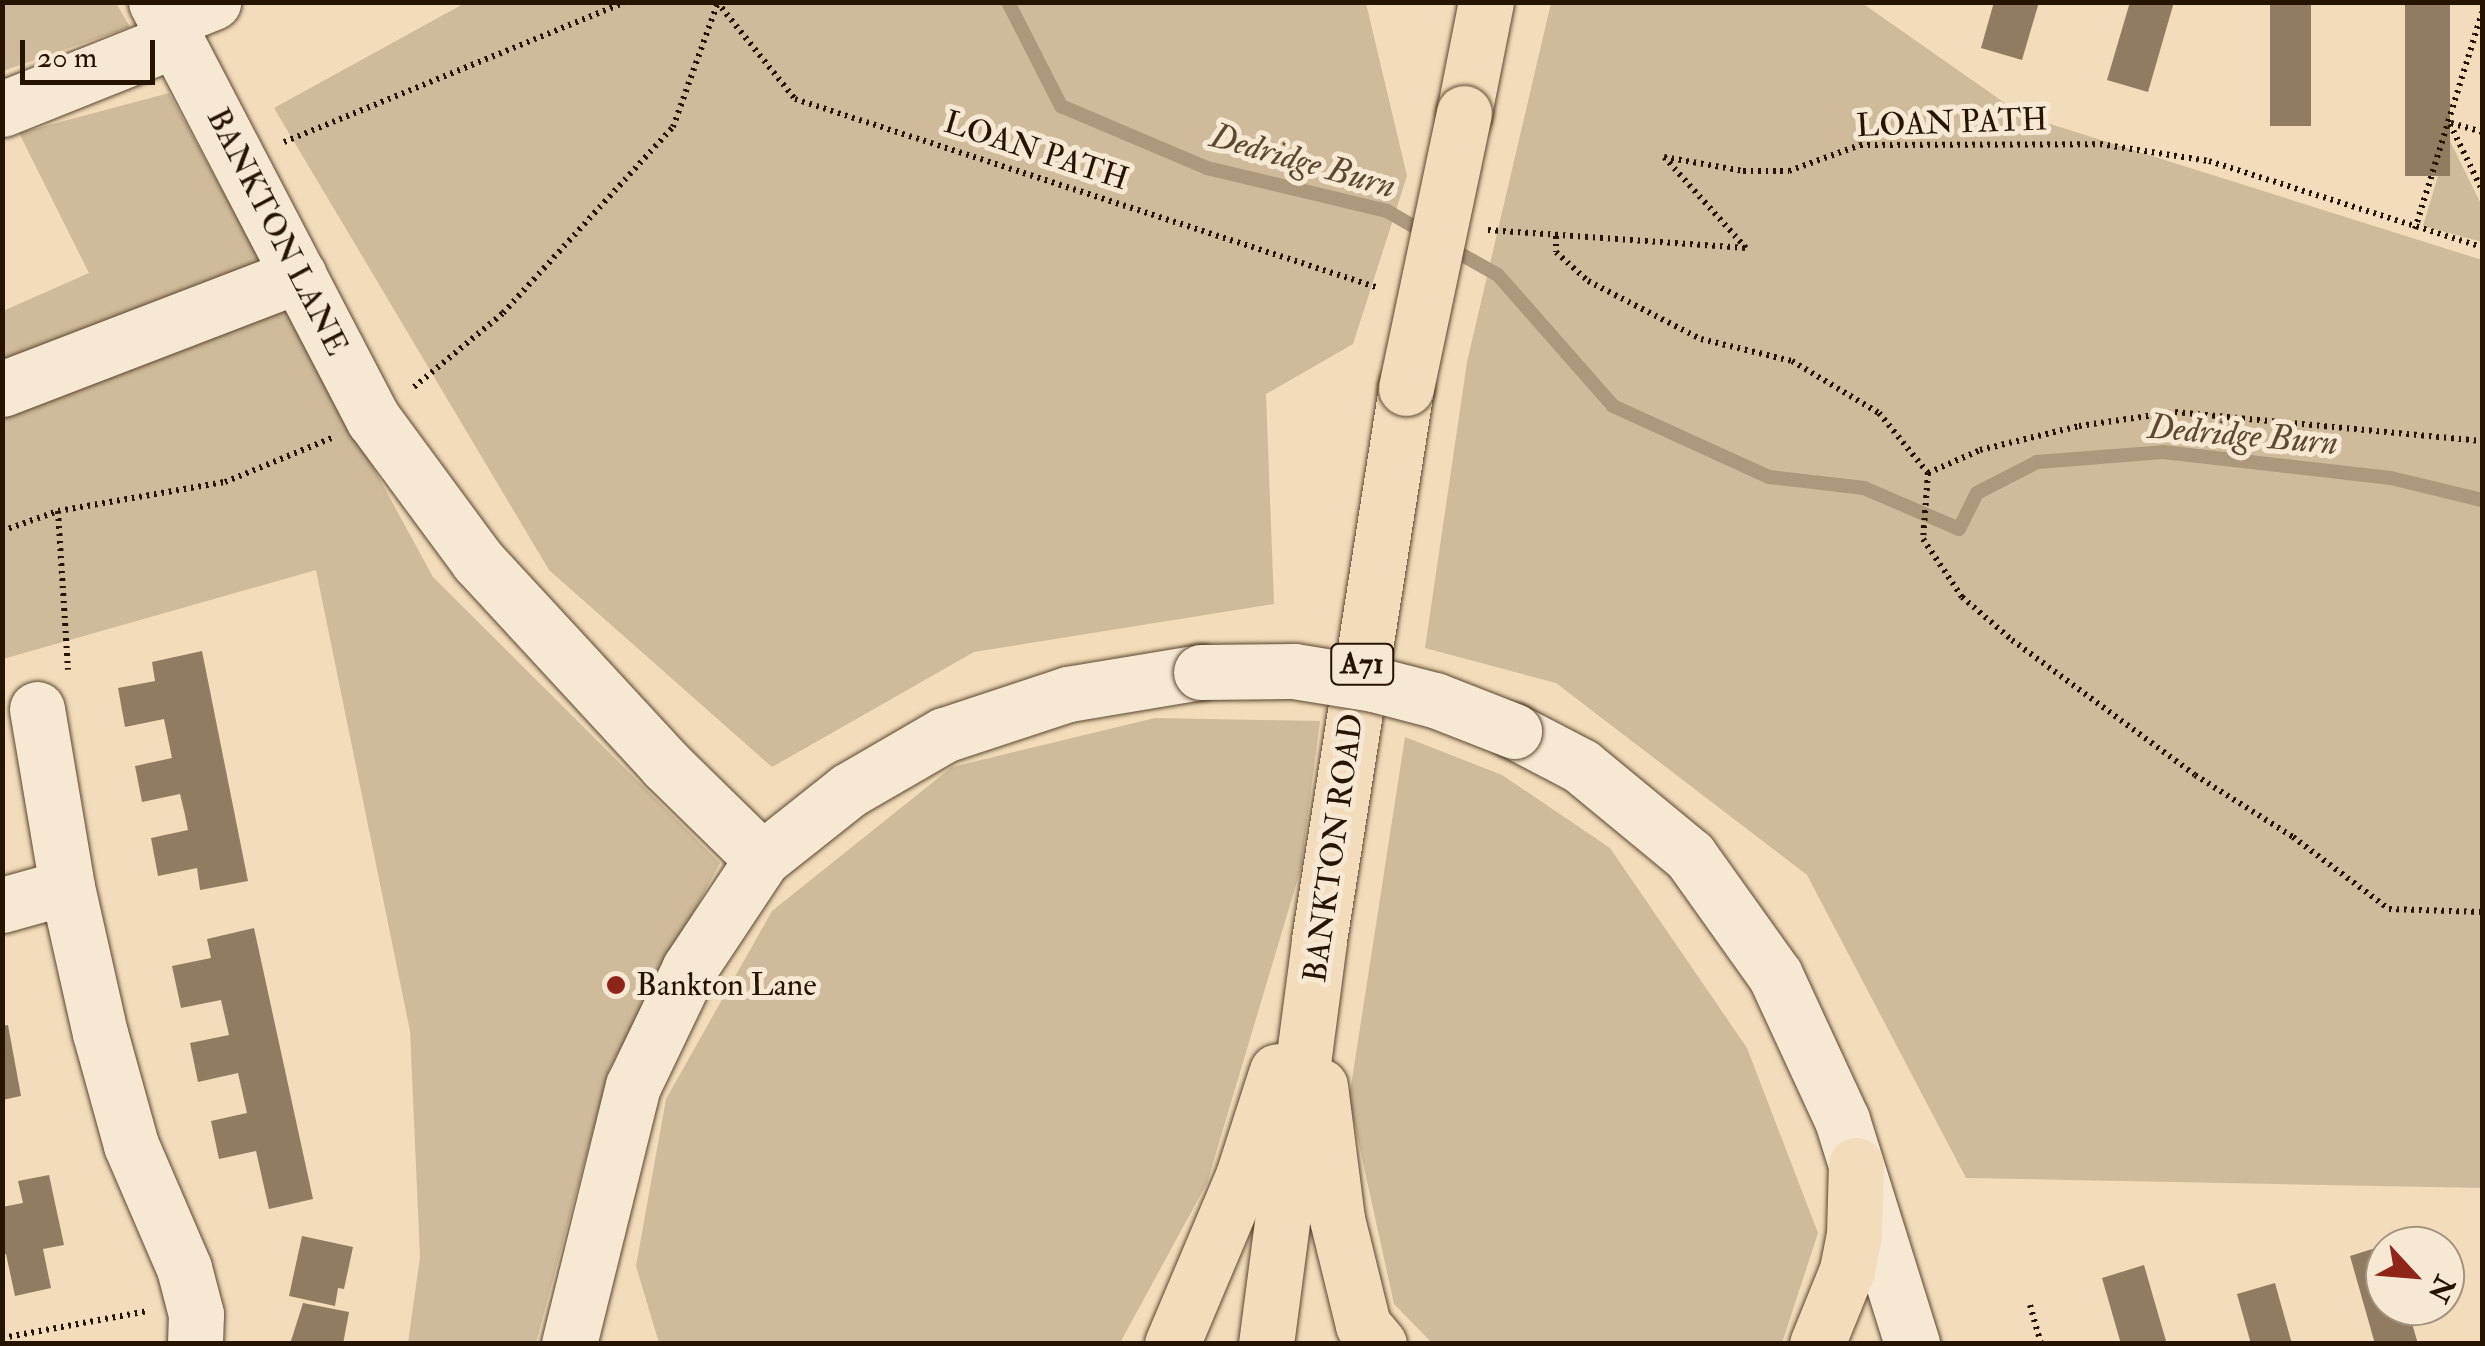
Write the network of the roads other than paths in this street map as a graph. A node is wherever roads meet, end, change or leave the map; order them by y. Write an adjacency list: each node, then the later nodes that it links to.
1 (1486, 2): 10 (main road, BANKTON ROAD / A71, bridge)
2 (178, 16): 3 (street); 4 (street, BANKTON LANE)
3 (2, 109)
4 (299, 275): 5 (street); 7 (street, BANKTON LANE)
5 (2, 389)
6 (37, 710): 8 (street)
7 (762, 859): 12 (street, bridge); 14 (street)
8 (67, 888): 9 (street); 13 (street)
9 (2, 904)
10 (1319, 940): 11 (main road, BANKTON ROAD / A71); 15 (main road)
11 (1311, 1014): 16 (main road, BANKTON ROAD / A71); 17 (main road)
12 (1856, 1165): 18 (main road); 19 (street)
13 (193, 1321)
14 (569, 1344)
15 (1172, 1344)
16 (1266, 1344)
17 (1379, 1344)
18 (1816, 1344)
19 (1912, 1344)

